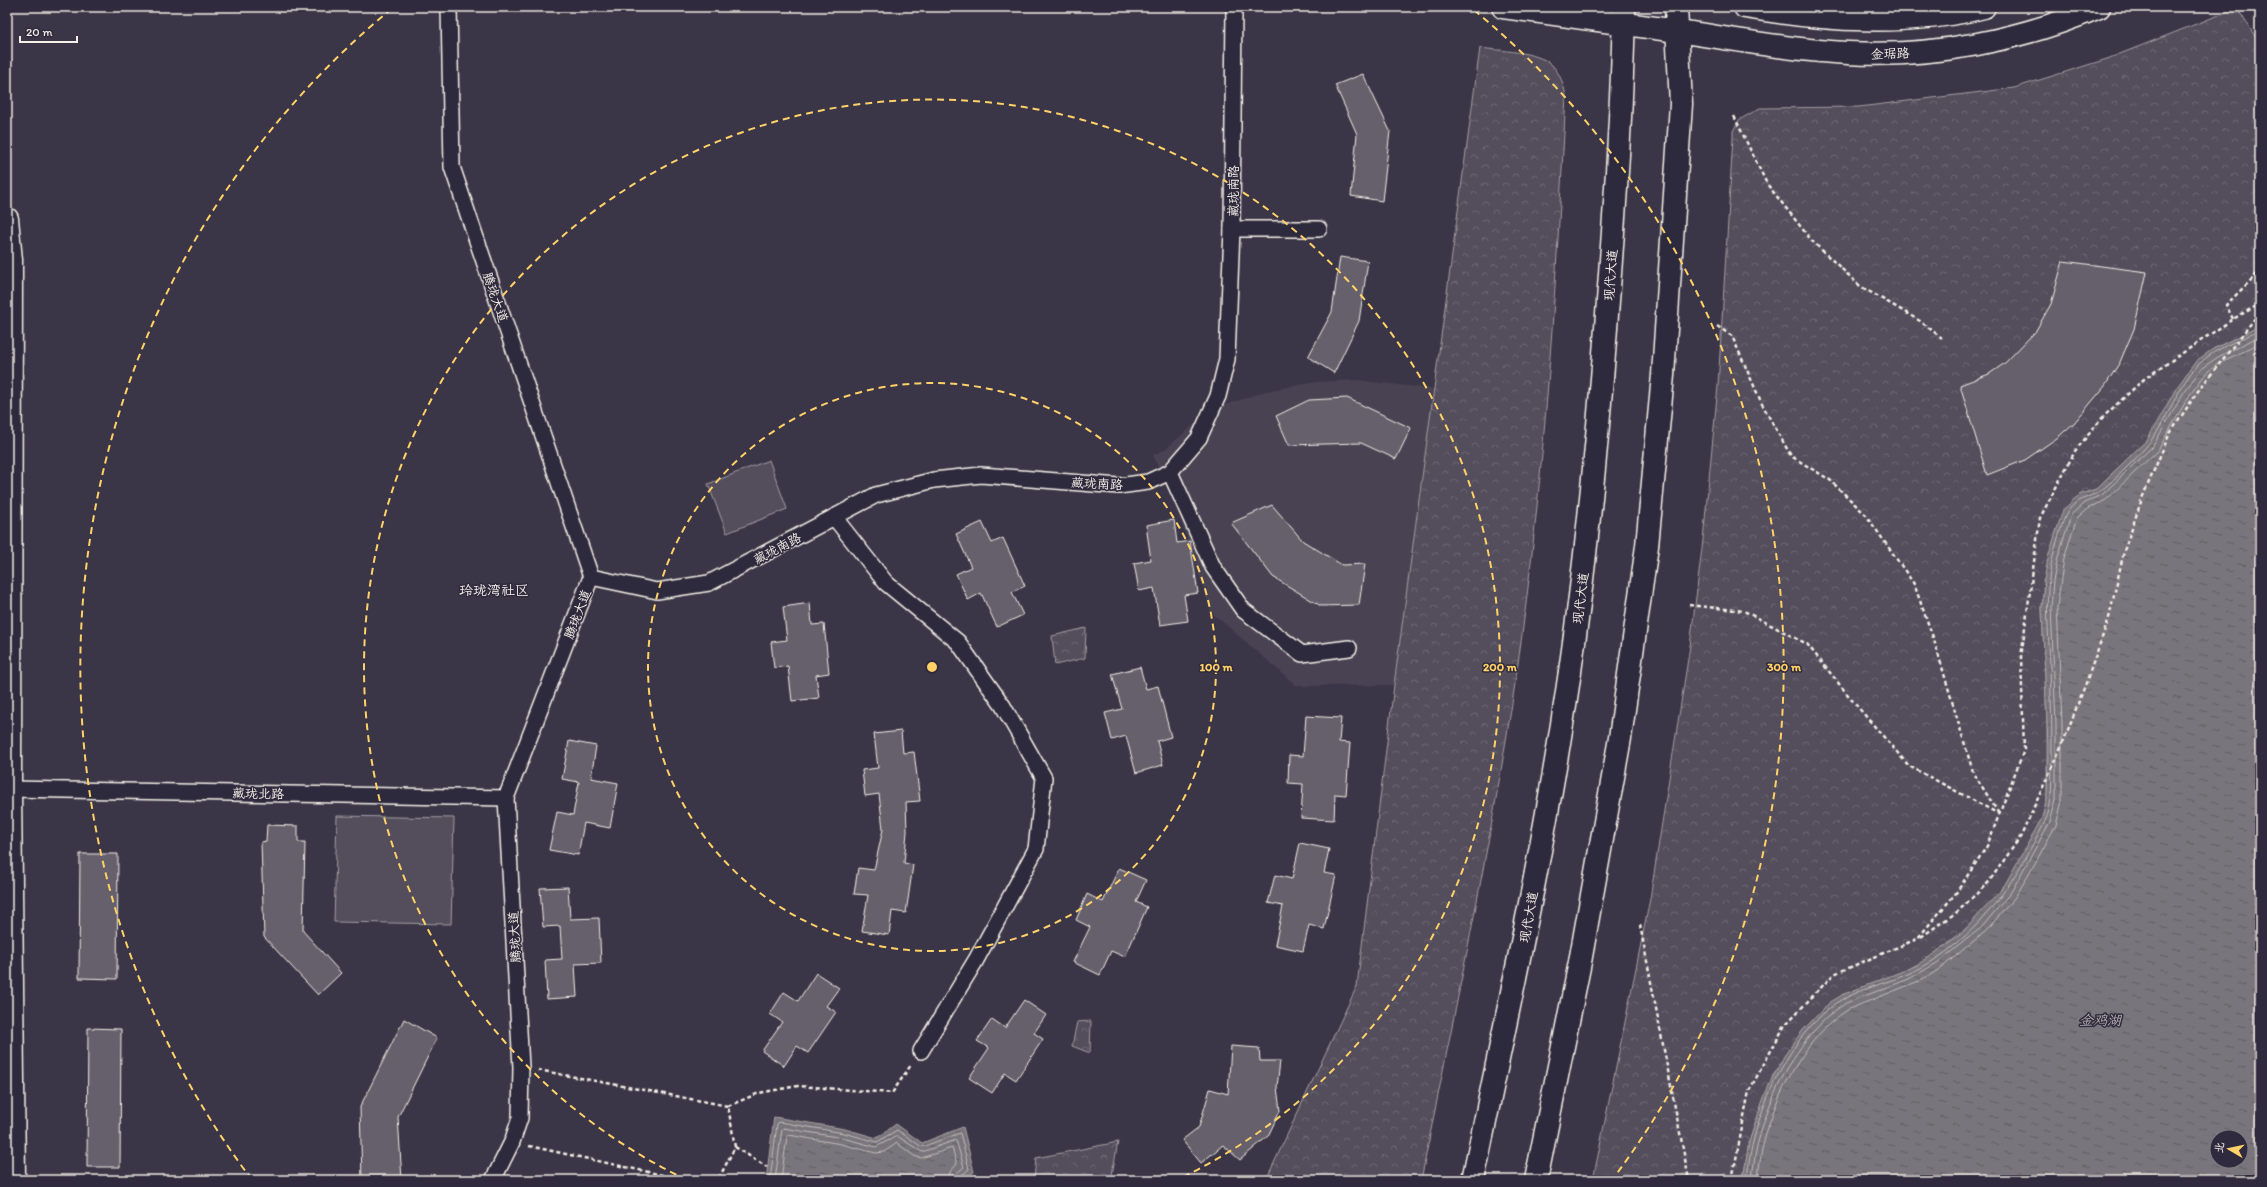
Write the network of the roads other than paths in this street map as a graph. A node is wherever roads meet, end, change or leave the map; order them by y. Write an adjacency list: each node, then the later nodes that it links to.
1 (449, 7): 15 (street, 腾珑大道)
2 (1234, 7): 11 (street, 藏珑南路)
3 (1503, 7): 8 (main road, 金琚路)
4 (1676, 7): 9 (main road)
5 (1745, 7): 6 (main road)
6 (1984, 7)
7 (2099, 7): 9 (main road, 金琚路)
8 (1624, 15): 9 (main road, 金琚路); 22 (main road, 现代大道)
9 (1677, 31): 23 (main road)
10 (7, 219): 17 (main road)
11 (1232, 229): 12 (street); 13 (street, 藏珑南路)
12 (1319, 229)
13 (1170, 472): 14 (street, 藏珑南路); 16 (street)
14 (834, 517): 15 (street, 藏珑南路); 19 (street)
15 (591, 577): 18 (street, 腾珑大道)
16 (1349, 648)
17 (10, 789): 18 (street, 藏珑北路); 20 (main road)
18 (506, 798): 21 (street, 腾珑大道)
19 (921, 1051)
20 (14, 1180)
21 (493, 1180)
22 (1473, 1180)
23 (1536, 1180)

